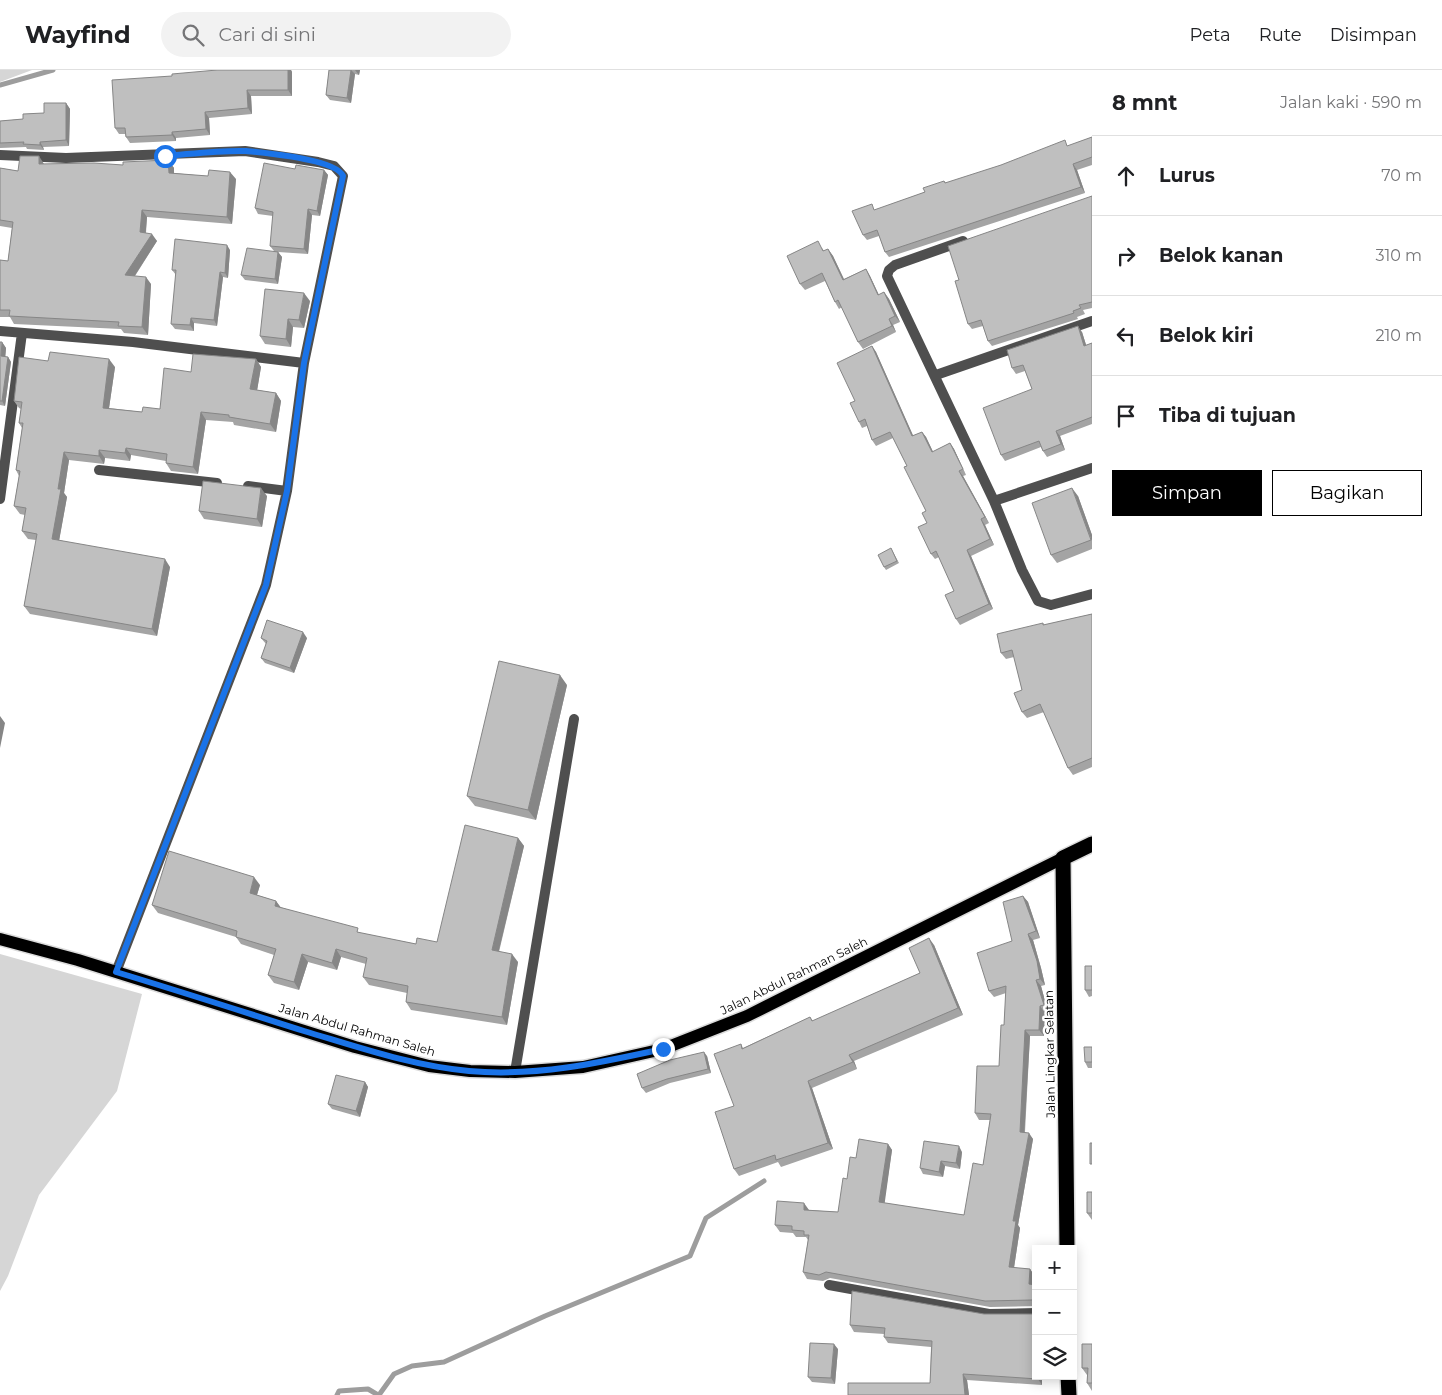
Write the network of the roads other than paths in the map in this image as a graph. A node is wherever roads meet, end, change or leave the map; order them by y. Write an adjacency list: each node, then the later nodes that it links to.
1 (0, 155): 6 (street)
2 (970, 239): 7 (street)
3 (1092, 321): 7 (street)
4 (0, 331): 5 (street)
5 (22, 333): 6 (street); 11 (street)
6 (304, 363): 10 (street)
7 (936, 375): 12 (street)
8 (1092, 468): 12 (street)
9 (99, 470): 10 (street)
10 (287, 491): 18 (street)
11 (0, 500)
12 (994, 501): 13 (street)
13 (1092, 594)
14 (574, 719): 19 (street)
15 (1092, 844): 16 (highway)
16 (1063, 858): 19 (main road, Jalan Abdul Rahman Saleh); 20 (highway, Jalan Lingkar Selatan)
17 (0, 939): 18 (main road, Jalan Abdul Rahman Saleh)
18 (116, 972): 19 (main road, Jalan Abdul Rahman Saleh)
19 (515, 1072)
20 (1067, 1245)
21 (829, 1285): 22 (street)
22 (1032, 1313)
23 (1068, 1380): 24 (highway)
24 (1069, 1395)

